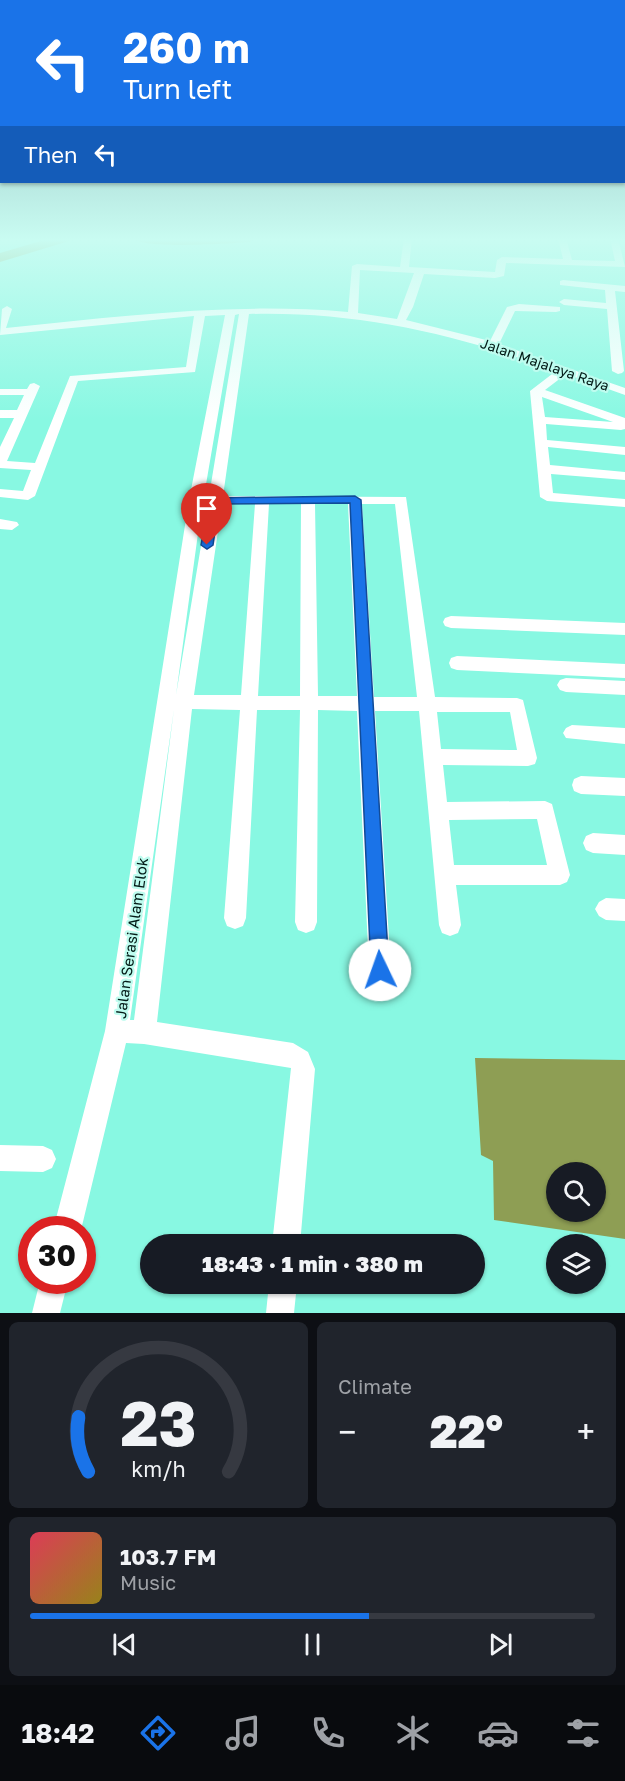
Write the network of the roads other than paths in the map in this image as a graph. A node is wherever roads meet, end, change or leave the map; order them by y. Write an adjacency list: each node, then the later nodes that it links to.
1 (354, 299): 9 (street)
2 (411, 299): 11 (street)
3 (611, 299): 5 (street)
4 (564, 302): 5 (street)
5 (611, 306): 15 (street)
6 (7, 309): 12 (street)
7 (556, 309): 13 (street)
8 (200, 312): 10 (street, Jalan Majalaya Raya); 12 (street, Jalan Majalaya Raya); 28 (street)
9 (353, 315): 10 (street, Jalan Majalaya Raya); 11 (street, Jalan Majalaya Raya)
10 (237, 319): 32 (street, Jalan Serasi Alam Elok)
11 (400, 322): 13 (street, Jalan Majalaya Raya)
12 (0, 331)
13 (493, 346): 14 (street, Jalan Majalaya Raya)
14 (564, 370): 16 (street); 18 (street, Jalan Majalaya Raya)
15 (618, 371)
16 (536, 391): 21 (street); 22 (street)
17 (0, 392): 20 (street)
18 (625, 392)
19 (0, 414): 20 (street)
20 (22, 414): 24 (street)
21 (538, 420): 23 (street); 25 (street)
22 (625, 422)
23 (625, 427)
24 (6, 436): 27 (street)
25 (541, 443): 26 (street); 29 (street)
26 (625, 451)
27 (0, 463): 28 (street)
28 (40, 467): 31 (street)
29 (544, 469): 30 (street); 36 (street)
30 (625, 476)
31 (0, 494)
32 (205, 500): 33 (street); 43 (street, Jalan Serasi Alam Elok); 44 (street, Jalan Serasi Alam Elok)
33 (262, 500): 34 (street); 45 (street)
34 (308, 500): 35 (street); 46 (street)
35 (355, 500): 47 (street); 48 (street)
36 (625, 503)
37 (452, 622): 38 (street)
38 (625, 629)
39 (457, 663): 40 (street)
40 (625, 671)
41 (566, 685): 42 (street)
42 (625, 688)
43 (165, 701): 44 (street); 62 (street, Jalan Serasi Alam Elok)
44 (184, 702): 45 (street); 63 (street, Jalan Serasi Alam Elok)
45 (249, 702): 46 (street); 58 (street)
46 (309, 703): 47 (street); 59 (street)
47 (366, 704): 48 (street); 61 (street)
48 (427, 704): 51 (street); 51 (street)
49 (572, 733): 50 (street)
50 (625, 736)
51 (432, 757): 54 (street)
52 (581, 785): 53 (street)
53 (625, 788)
54 (438, 811): 57 (street); 57 (street)
55 (593, 843): 56 (street)
56 (625, 845)
57 (445, 875): 60 (street)
58 (235, 918)
59 (306, 922)
60 (450, 925)
61 (380, 970)
62 (117, 1031): 63 (street, Jalan Serasi Alam Elok); 66 (street)
63 (144, 1032): 67 (street)
64 (43, 1159): 65 (street)
65 (1, 1161)
66 (71, 1216)
67 (287, 1234)
68 (51, 1294): 70 (street)
69 (282, 1294): 71 (street)
70 (46, 1313)
71 (280, 1313)

